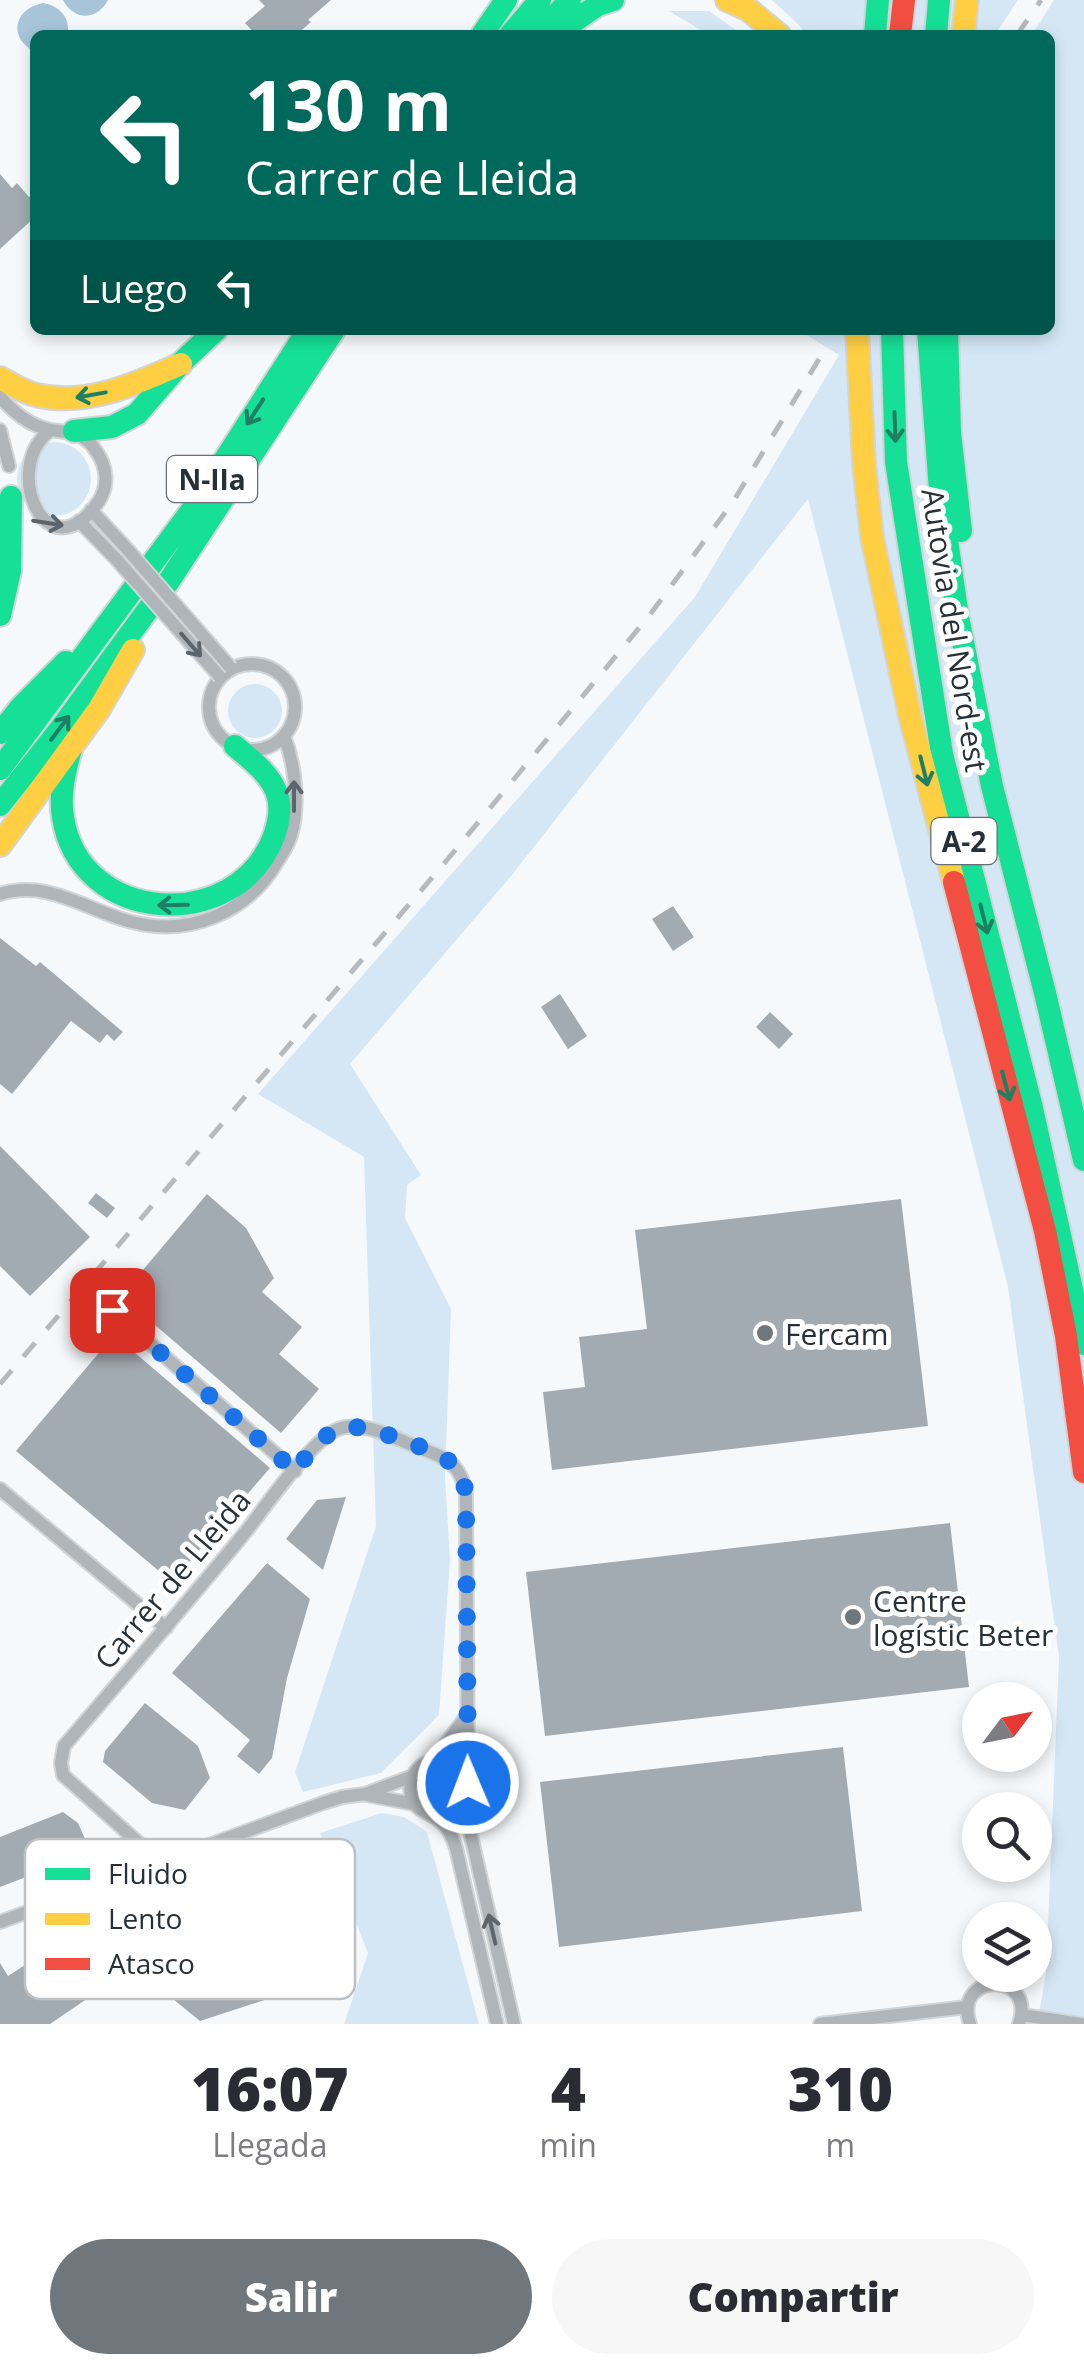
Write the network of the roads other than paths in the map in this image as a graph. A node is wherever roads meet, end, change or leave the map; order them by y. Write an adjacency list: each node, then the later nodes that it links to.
1 (506, 0): 11 (highway)
2 (517, 0): 12 (highway)
3 (540, 0): 13 (highway)
4 (570, 0): 14 (highway)
5 (613, 0): 15 (highway)
6 (728, 0): 16 (highway)
7 (878, 0): 17 (highway)
8 (904, 0): 18 (highway)
9 (940, 0): 19 (highway)
10 (967, 0): 20 (highway)
11 (485, 30)
12 (498, 30)
13 (514, 30)
14 (542, 30)
15 (561, 30)
16 (774, 30)
17 (875, 30)
18 (901, 30)
19 (937, 30)
20 (964, 30)
21 (211, 335): 29 (highway)
22 (305, 335): 40 (highway, N-IIa, one-way to 40)
23 (331, 335): 38 (highway, N-IIa)
24 (858, 335): 42 (highway)
25 (867, 335): 42 (highway)
26 (892, 335): 54 (highway, Autovia del Nord-est / A-2, one-way to 54)
27 (928, 335): 45 (highway, Autovia del Nord-est / A-2)
28 (947, 335): 45 (highway)
29 (180, 364): 30 (highway, one-way to 30); 33 (highway)
30 (0, 378)
31 (0, 397): 33 (street)
32 (0, 430): 34 (street)
33 (62, 431): 34 (street); 35 (street)
34 (13, 470): 36 (street, one-way to 36); 39 (highway)
35 (91, 510): 36 (street); 37 (street)
36 (79, 521): 37 (street)
37 (122, 555): 41 (street, bridge)
38 (169, 581): 47 (highway); 49 (highway, N-IIa, one-way to 38)
39 (0, 615)
40 (110, 622): 43 (highway); 48 (highway, N-IIa)
41 (226, 673): 44 (street); 46 (street)
42 (910, 716): 56 (highway, one-way to 56)
43 (0, 733)
44 (284, 736): 46 (street); 51 (street, one-way to 44)
45 (984, 744): 52 (highway, Autovia del Nord-est / A-2)
46 (235, 746): 47 (highway, one-way to 47)
47 (70, 749): 50 (highway)
48 (0, 769)
49 (0, 804)
50 (0, 846)
51 (0, 894)
52 (1084, 1160)
53 (112, 1310): 55 (street)
54 (1084, 1344)
55 (295, 1471): 58 (street, Carrer de Lleida); 59 (street, Carrer de Lleida)
56 (1084, 1472)
57 (0, 1489): 58 (street)
58 (166, 1628): 67 (street, Carrer de Lleida)
59 (468, 1714): 60 (street); 62 (street, Carrer de Lleida)
60 (434, 1760): 61 (street); 62 (street)
61 (413, 1776): 63 (street); 65 (street)
62 (468, 1783): 64 (street)
63 (365, 1794): 65 (street); 68 (street)
64 (464, 1801): 66 (street); 74 (street, one-way to 64)
65 (414, 1804): 66 (street)
66 (436, 1817): 73 (street)
67 (134, 1839)
68 (227, 1839)
69 (25, 1913): 70 (street)
70 (0, 1922)
71 (967, 2007): 72 (street); 75 (street); 76 (street)
72 (1021, 2020): 77 (street)
73 (497, 2024)
74 (514, 2024)
75 (820, 2024)
76 (969, 2024)
77 (1081, 2024)

